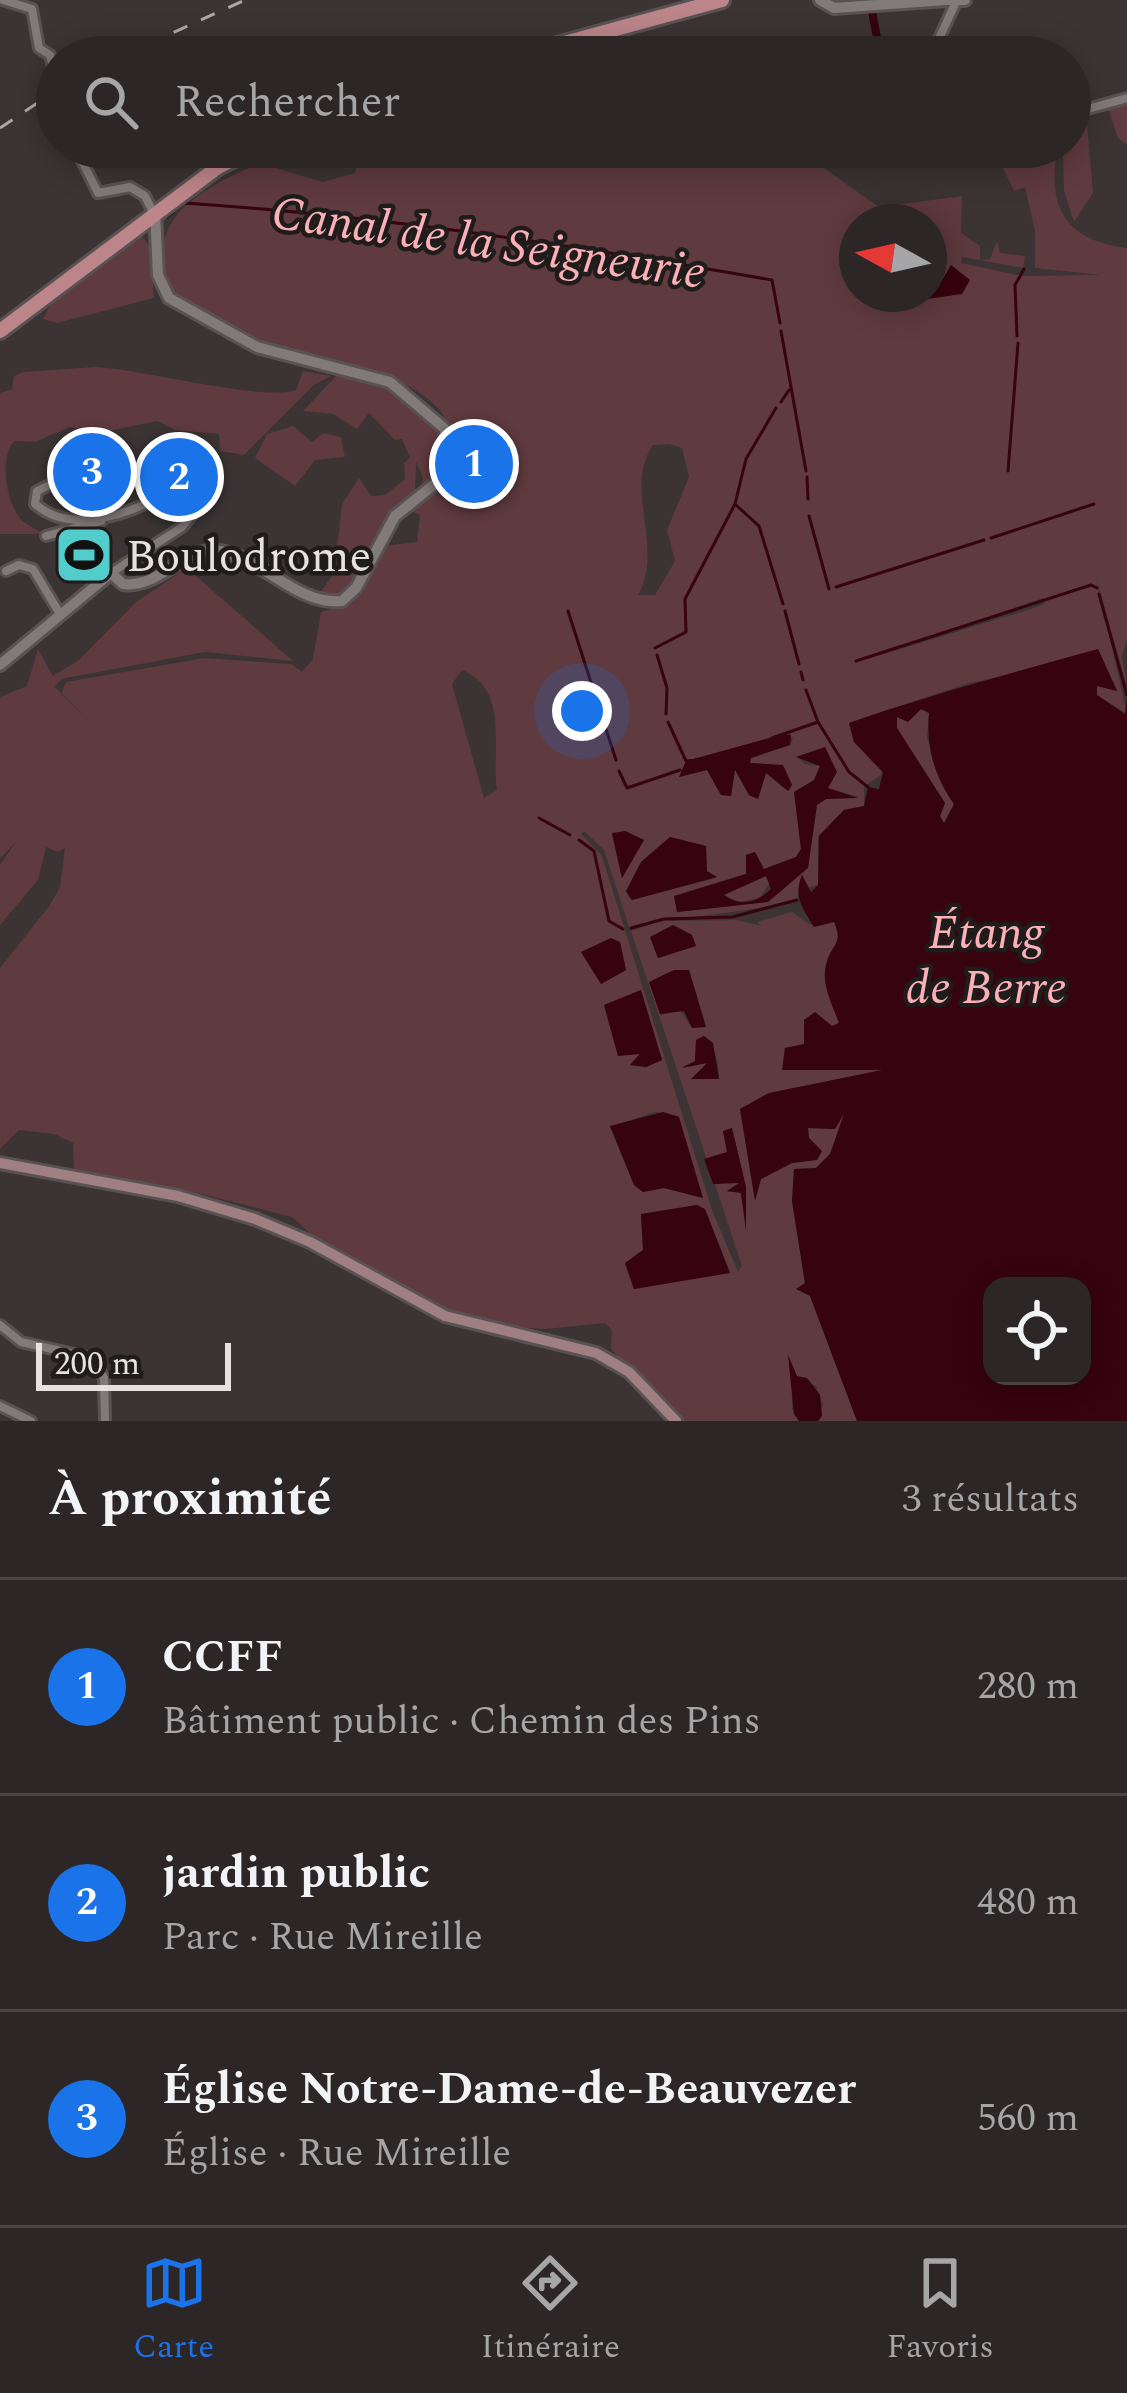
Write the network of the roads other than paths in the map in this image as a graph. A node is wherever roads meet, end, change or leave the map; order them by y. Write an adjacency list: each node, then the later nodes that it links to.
1 (3, 0): 6 (street)
2 (722, 0): 7 (main road)
3 (820, 0): 4 (street)
4 (934, 0): 5 (street)
5 (953, 1): 8 (street)
6 (37, 36)
7 (590, 36)
8 (940, 36)
9 (1127, 98): 10 (street)
10 (1091, 108)
11 (83, 168): 14 (street)
12 (216, 168): 14 (main road)
13 (217, 168): 14 (main road)
14 (155, 214): 15 (main road); 15 (main road); 23 (street)
15 (79, 270): 16 (main road)
16 (0, 331)
17 (168, 442): 19 (street)
18 (54, 483): 20 (street)
19 (205, 483): 20 (street); 23 (street)
20 (106, 516): 21 (street)
21 (46, 536)
22 (6, 571): 24 (street)
23 (111, 573): 24 (street)
24 (60, 614): 25 (street)
25 (0, 665)
26 (0, 1163): 31 (main road)
27 (0, 1325): 30 (street)
28 (0, 1406): 29 (street)
29 (31, 1421)
30 (105, 1421)
31 (676, 1421)

